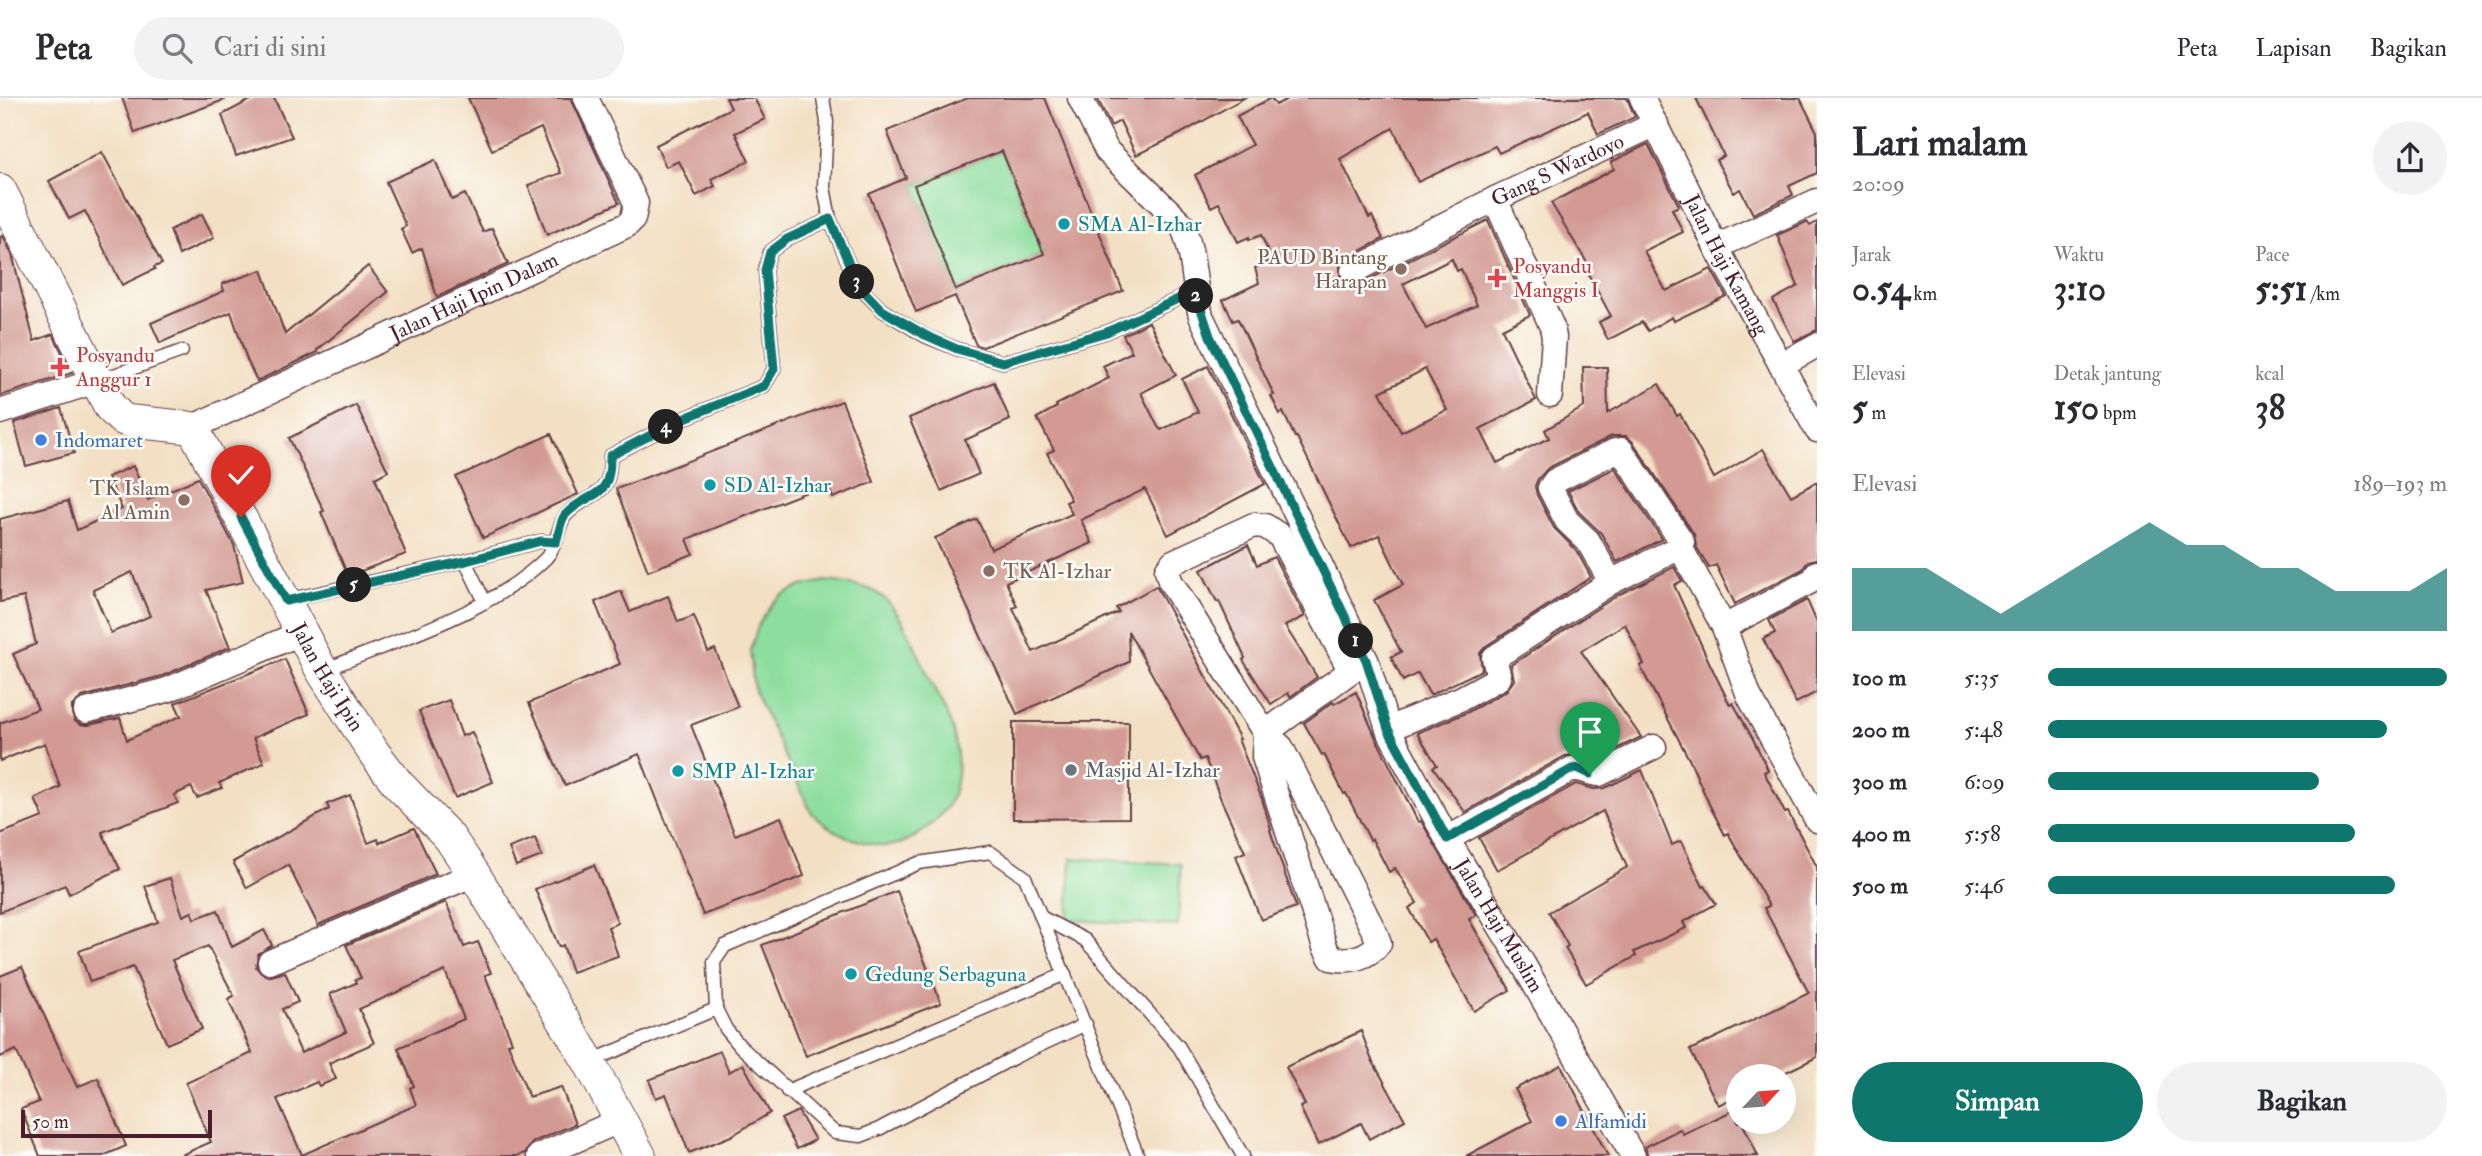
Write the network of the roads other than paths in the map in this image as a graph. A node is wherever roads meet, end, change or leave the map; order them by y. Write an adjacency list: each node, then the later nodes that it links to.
1 (586, 98): 19 (street, Jalan Haji Ipin Dalam)
2 (823, 98): 9 (lane)
3 (1080, 98): 12 (street, Jalan Haji Muslim)
4 (1642, 98): 5 (street, Jalan Haji Kamang)
5 (1656, 124): 7 (street, Gang S Wardoyo); 10 (street, Jalan Haji Kamang)
6 (0, 190): 16 (street)
7 (1495, 199): 11 (street); 17 (street, Gang S Wardoyo)
8 (1817, 201): 10 (street)
9 (830, 219): 12 (lane); 21 (lane)
10 (1716, 247): 15 (street, Jalan Haji Kamang)
11 (1353, 271)
12 (1195, 291): 30 (street, Jalan Haji Muslim)
13 (1817, 345): 15 (street)
14 (182, 351): 16 (lane)
15 (1781, 365): 20 (street, Jalan Haji Kamang)
16 (96, 381): 18 (street); 19 (street)
17 (1550, 395)
18 (0, 412)
19 (191, 428): 26 (street, Jalan Haji Ipin)
20 (1817, 430)
21 (556, 542): 23 (lane); 27 (lane)
22 (1680, 547): 25 (street); 25 (street); 28 (street)
23 (466, 561): 26 (lane); 27 (lane)
24 (1817, 573): 28 (street)
25 (1611, 582): 33 (street)
26 (286, 601): 29 (street, Jalan Haji Ipin)
27 (485, 602): 31 (lane)
28 (1724, 627): 36 (street)
29 (303, 632): 31 (street, Jalan Haji Ipin); 32 (street)
30 (1358, 665): 33 (street, Jalan Haji Muslim); 34 (street); 34 (street)
31 (322, 671): 38 (street, Jalan Haji Ipin)
32 (86, 711)
33 (1388, 729): 37 (street, Jalan Haji Muslim)
34 (1265, 733): 34 (street)
35 (1654, 747): 37 (street)
36 (1817, 820)
37 (1447, 839): 51 (street, Jalan Haji Muslim)
38 (474, 874): 40 (street); 44 (street, Jalan Haji Ipin)
39 (1041, 917): 41 (lane); 42 (lane); 50 (lane)
40 (270, 962)
41 (1065, 974): 43 (lane); 45 (lane)
42 (716, 1009): 44 (lane); 45 (lane)
43 (1086, 1024): 45 (lane); 49 (lane)
44 (589, 1062): 46 (street, Jalan Haji Ipin)
45 (787, 1091)
46 (621, 1120): 47 (street); 48 (street, Jalan Haji Ipin)
47 (539, 1156)
48 (640, 1156)
49 (1138, 1156)
50 (1242, 1156)
51 (1633, 1156)

